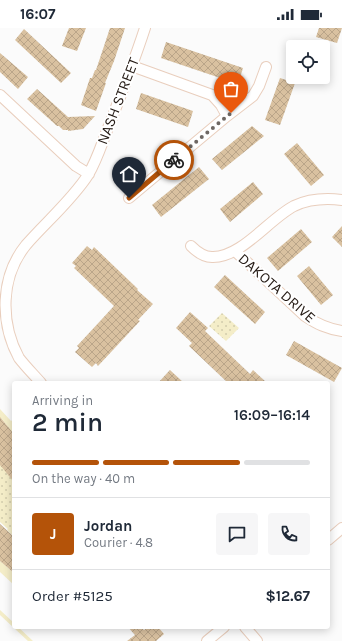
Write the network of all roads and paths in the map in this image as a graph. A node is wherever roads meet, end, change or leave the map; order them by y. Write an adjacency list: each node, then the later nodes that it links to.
1 (145, 28): 2 (street, NASH STREET)
2 (132, 66): 5 (street); 6 (street, NASH STREET)
3 (266, 67): 5 (street)
4 (0, 95): 6 (street)
5 (227, 116): 7 (street)
6 (89, 174): 12 (street, NASH STREET)
7 (129, 198)
8 (342, 200): 10 (street)
9 (191, 246): 10 (street)
10 (236, 251): 11 (street, DAKOTA DRIVE)
11 (342, 331)
12 (39, 381)
13 (342, 528): 14 (street)
14 (330, 538)
15 (222, 629): 17 (street)
16 (247, 629): 18 (street)
17 (207, 641)
18 (257, 641)

